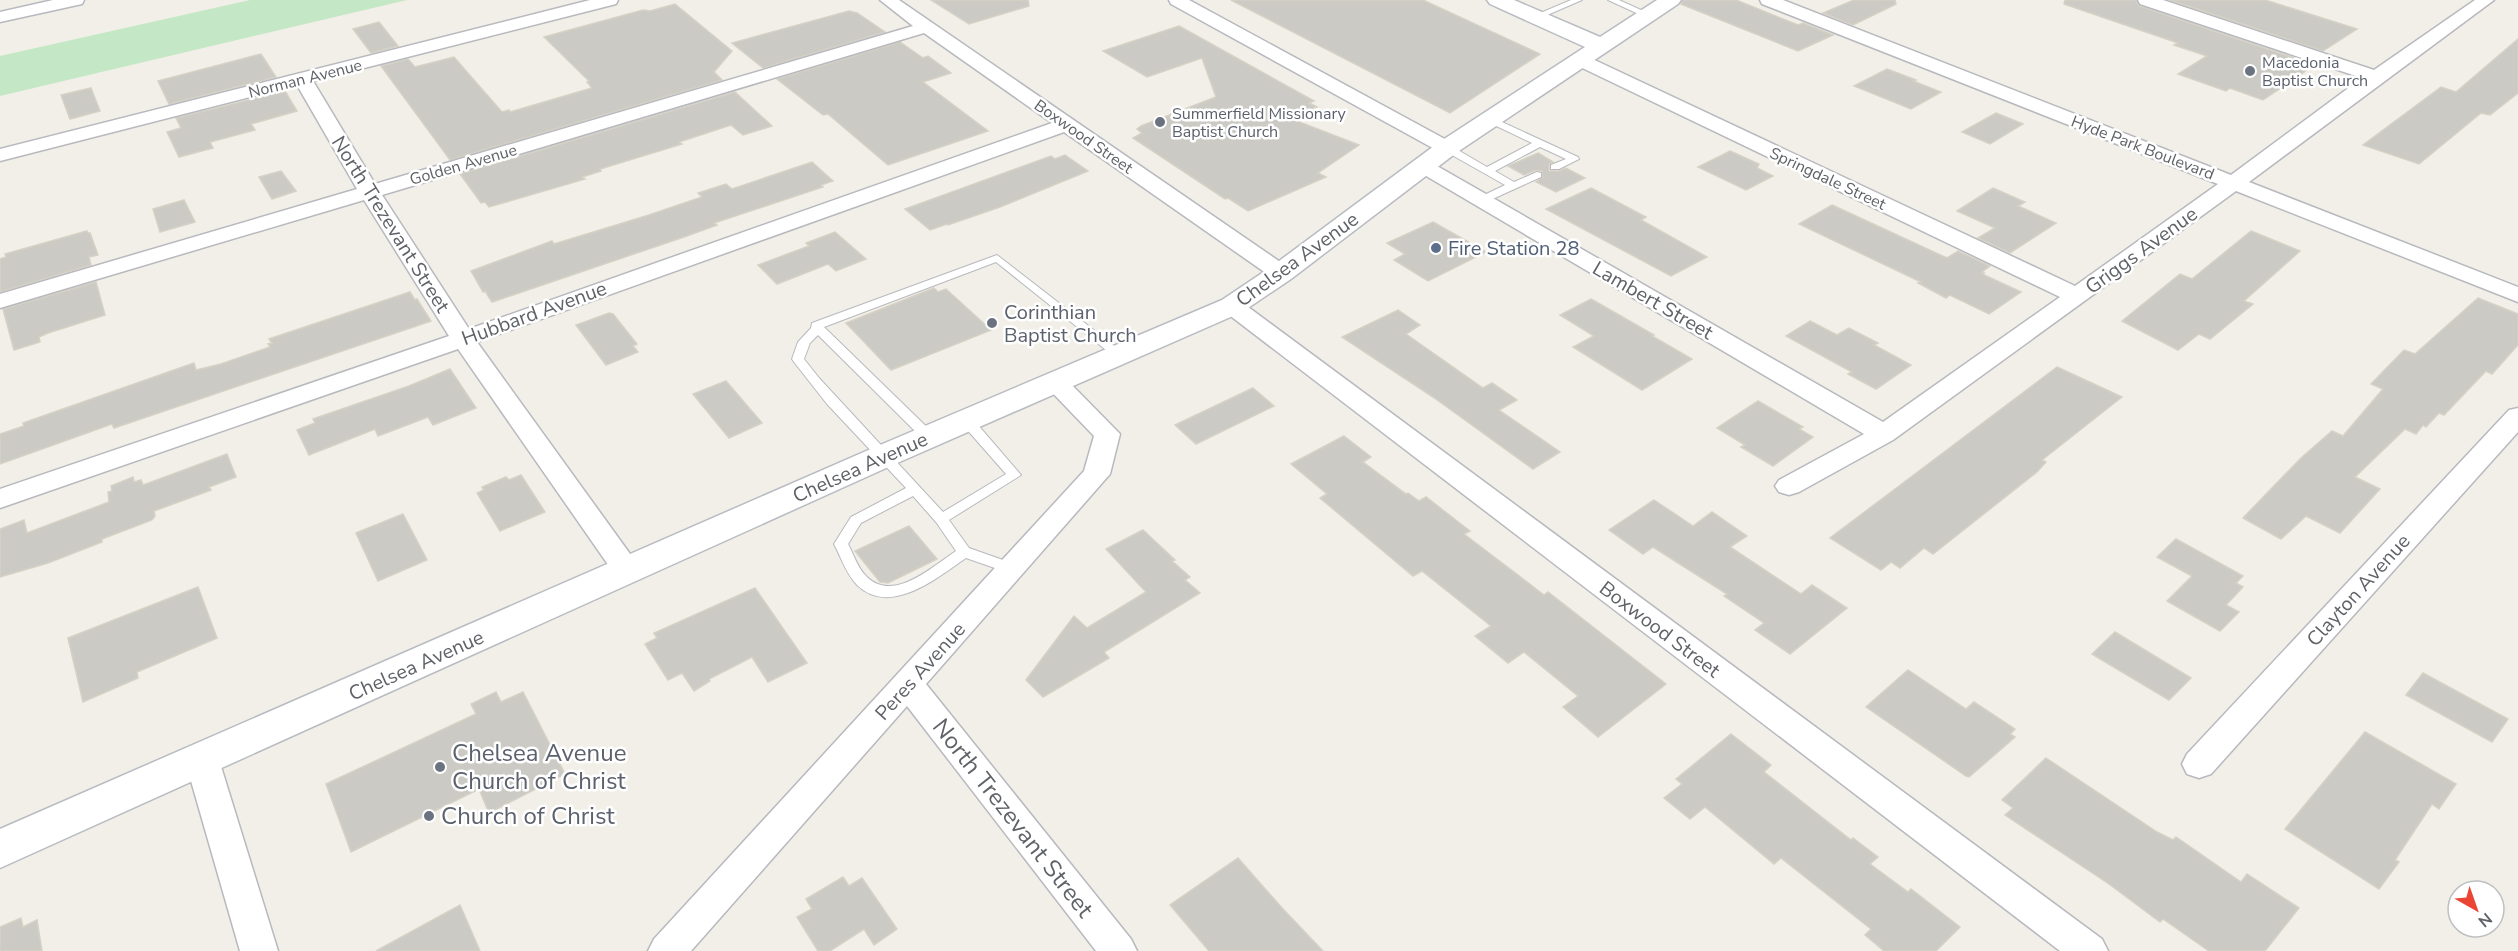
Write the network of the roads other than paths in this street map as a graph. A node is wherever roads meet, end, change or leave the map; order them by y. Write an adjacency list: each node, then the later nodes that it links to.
1 (76, 0): 13 (street)
2 (610, 0): 18 (street, Norman Avenue)
3 (888, 0): 15 (street, Boxwood Street)
4 (1177, 0): 23 (street, Lambert Street)
5 (1497, 0): 14 (main road, Springdale Street)
6 (1578, 0): 14 (lane)
7 (1612, 0): 12 (lane)
8 (1671, 0): 12 (main road, Chelsea Avenue)
9 (1768, 0): 27 (street, Hyde Park Boulevard)
10 (2145, 0): 17 (street)
11 (2486, 0): 17 (street, Griggs Avenue)
12 (1648, 15): 16 (main road, Chelsea Avenue)
13 (0, 16)
14 (1535, 17): 16 (main road, Springdale Street)
15 (927, 27): 20 (street, Boxwood Street); 29 (street, Golden Avenue)
16 (1590, 53): 19 (main road, Chelsea Avenue); 33 (street, Springdale Street)
17 (2376, 77): 27 (street, Griggs Avenue)
18 (303, 79): 22 (street, Norman Avenue); 29 (street, North Trezevant Street)
19 (1491, 120): 21 (lane); 23 (main road, Chelsea Avenue)
20 (1067, 124): 31 (street, Boxwood Street); 37 (street, Hubbard Avenue)
21 (1540, 143): 24 (lane); 25 (lane)
22 (0, 155)
23 (1435, 157): 25 (lane); 30 (street, Lambert Street); 31 (main road, Chelsea Avenue)
24 (1555, 167)
25 (1487, 171): 28 (lane)
26 (1537, 175): 28 (lane)
27 (2234, 183): 32 (street, Hyde Park Boulevard); 33 (street, Griggs Avenue)
28 (1514, 186): 30 (lane)
29 (369, 192): 34 (street, Golden Avenue); 37 (street, North Trezevant Street)
30 (1482, 200): 42 (street, Lambert Street)
31 (1281, 273): 35 (main road, Chelsea Avenue)
32 (2518, 295)
33 (2077, 296): 42 (street, Griggs Avenue)
34 (0, 301)
35 (1232, 306): 38 (main road, Chelsea Avenue); 59 (street, Boxwood Street)
36 (818, 328): 38 (lane); 43 (lane); 44 (lane)
37 (463, 339): 47 (street, Hubbard Avenue); 51 (street, North Trezevant Street)
38 (1120, 355): 39 (main road, Chelsea Avenue)
39 (1056, 383): 41 (main road, Chelsea Avenue); 50 (street, Peres Avenue)
40 (2518, 416): 54 (street, Clayton Avenue)
41 (968, 421): 43 (main road, Chelsea Avenue); 48 (lane)
42 (1884, 434): 45 (street, Griggs Avenue)
43 (929, 437): 44 (main road, Chelsea Avenue)
44 (884, 456): 46 (lane); 51 (main road, Chelsea Avenue)
45 (1789, 486)
46 (915, 489): 48 (lane); 49 (lane)
47 (0, 499)
48 (940, 519): 49 (lane)
49 (964, 552): 50 (lane)
50 (1012, 569): 52 (street, Peres Avenue)
51 (628, 572): 53 (main road, Chelsea Avenue)
52 (908, 684): 57 (street, Peres Avenue); 58 (street, North Trezevant Street)
53 (202, 760): 55 (main road, Chelsea Avenue); 56 (street)
54 (2199, 764)
55 (0, 849)
56 (259, 951)
57 (667, 951)
58 (1118, 951)
59 (2089, 951)

